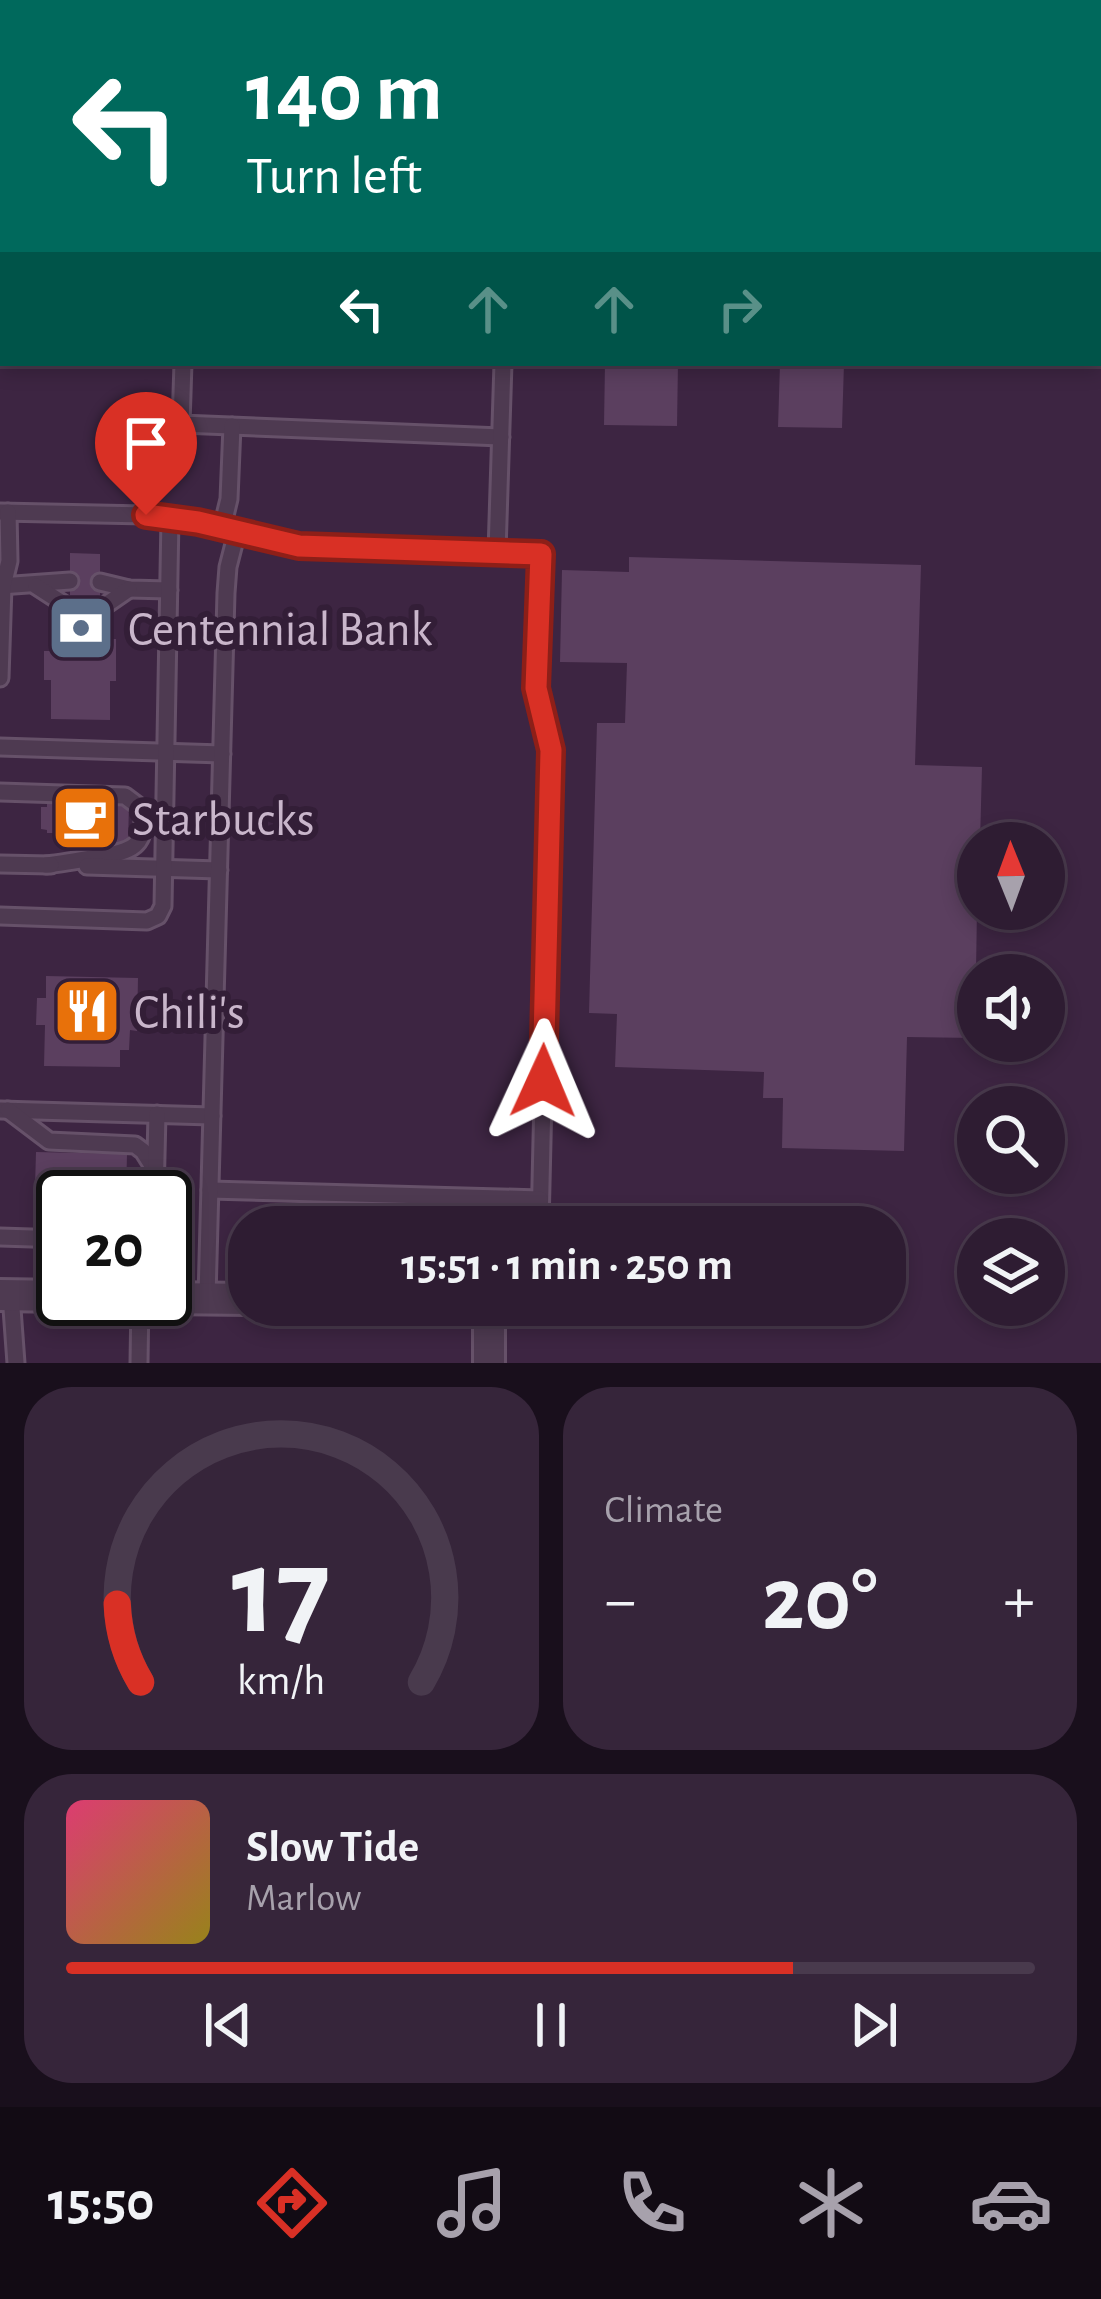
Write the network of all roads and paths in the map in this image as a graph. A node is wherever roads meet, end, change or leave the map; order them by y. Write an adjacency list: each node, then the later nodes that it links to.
1 (183, 366): 3 (lane)
2 (503, 366): 4 (lane)
3 (232, 426): 4 (lane); 7 (lane)
4 (501, 437): 8 (lane)
5 (4, 512): 6 (lane); 9 (lane)
6 (170, 518): 7 (lane); 12 (lane)
7 (230, 530): 8 (lane); 16 (lane)
8 (496, 552): 28 (lane)
9 (2, 586): 10 (lane); 13 (lane)
10 (36, 586): 10 (lane)
11 (130, 589): 11 (lane); 12 (lane)
12 (170, 590): 15 (lane)
13 (0, 678)
14 (0, 747): 15 (lane)
15 (167, 753): 16 (lane); 20 (lane)
16 (222, 754): 21 (lane)
17 (0, 792): 19 (lane)
18 (0, 864): 19 (lane)
19 (46, 865): 20 (lane)
20 (166, 868): 21 (lane); 22 (lane)
21 (218, 870): 25 (lane)
22 (0, 916)
23 (4, 1110): 24 (lane); 26 (lane)
24 (157, 1114): 25 (lane); 26 (lane)
25 (212, 1116): 27 (lane)
26 (155, 1170)
27 (210, 1190): 28 (lane); 35 (lane)
28 (541, 1199): 29 (lane)
29 (541, 1206)
30 (0, 1237): 31 (lane)
31 (36, 1238)
32 (6, 1294): 33 (street); 39 (lane)
33 (36, 1295)
34 (192, 1298): 35 (street)
35 (207, 1298): 36 (street)
36 (228, 1298)
37 (140, 1326): 40 (lane)
38 (489, 1326): 41 (street)
39 (16, 1363)
40 (139, 1363)
41 (489, 1363)

